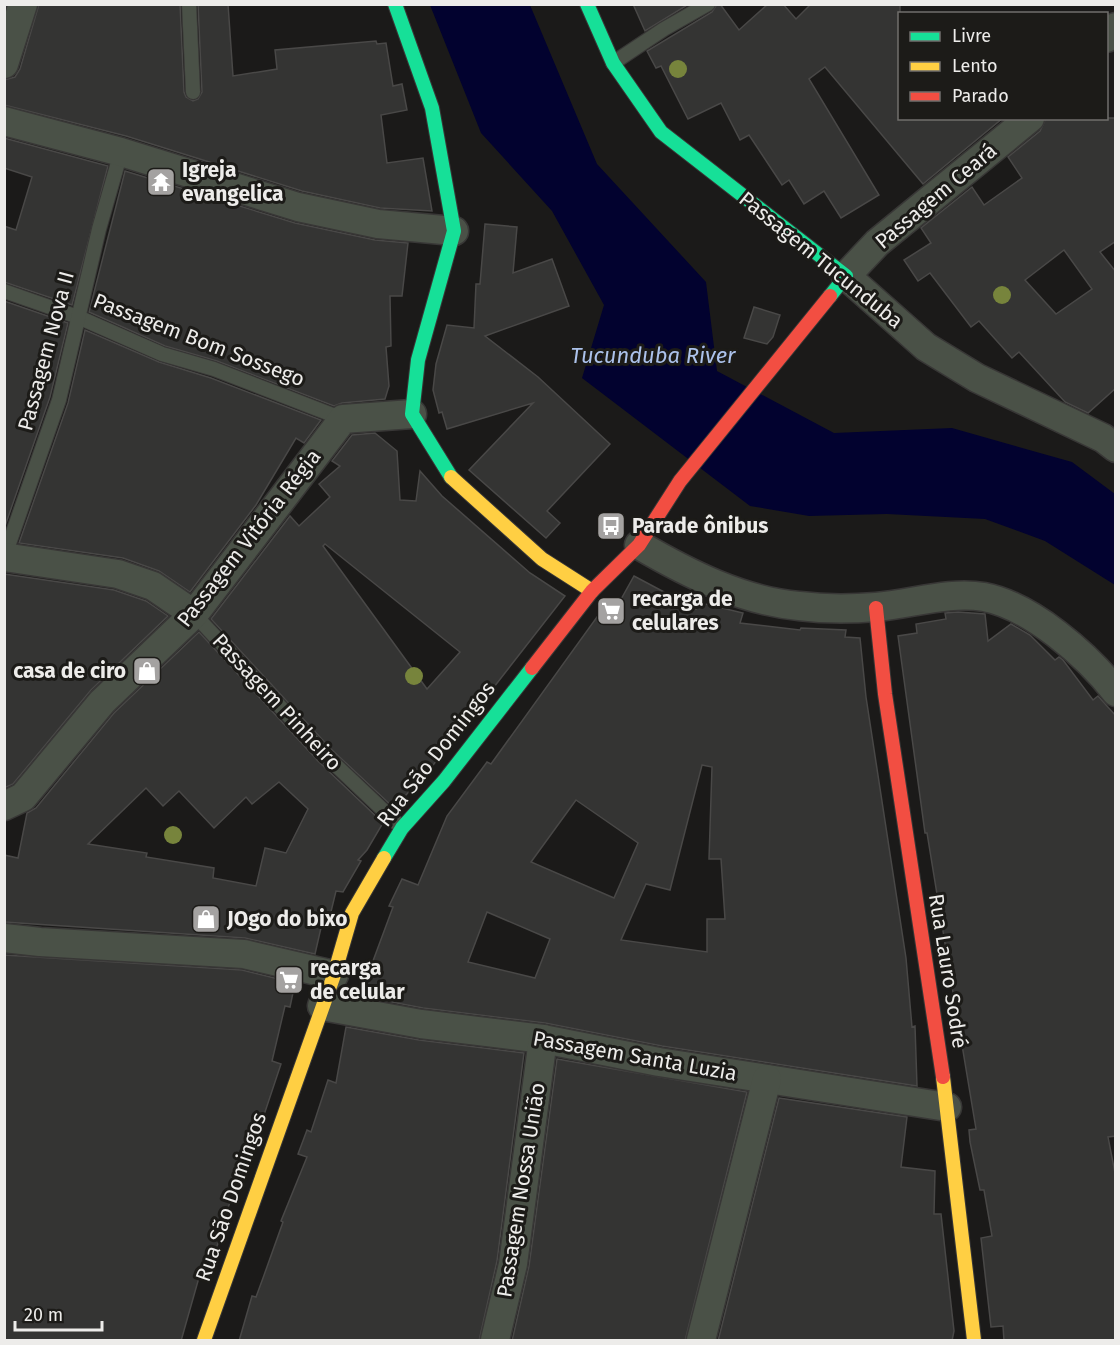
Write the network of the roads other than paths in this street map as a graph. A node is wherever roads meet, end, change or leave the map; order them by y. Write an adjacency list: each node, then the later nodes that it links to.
1 (23, 4): 7 (street)
2 (189, 4): 8 (lane)
3 (395, 4): 12 (street)
4 (587, 4): 6 (street, Passagem Tucunduba)
5 (708, 4): 6 (lane)
6 (613, 63): 13 (street, Passagem Tucunduba)
7 (4, 64)
8 (193, 92)
9 (1028, 120): 13 (street, Passagem Ceará)
10 (4, 121): 11 (street)
11 (121, 152): 12 (street); 15 (lane, Passagem Nova II)
12 (454, 231): 16 (street)
13 (846, 276): 18 (street, Passagem Tucunduba); 19 (street, Rua São Domingos)
14 (4, 291): 15 (lane, Passagem Bom Sossego)
15 (78, 317): 17 (lane, Passagem Bom Sossego); 20 (lane, Passagem Nova II)
16 (412, 414): 17 (street); 21 (street)
17 (343, 419): 23 (street, Passagem Vitória Régia)
18 (1112, 438)
19 (639, 545): 21 (street, Rua São Domingos); 22 (street)
20 (5, 557): 23 (street, Passagem Pinheiro)
21 (592, 591): 26 (street, Rua São Domingos)
22 (876, 608): 24 (street); 32 (street, Rua Lauro Sodré)
23 (194, 614): 25 (street, Passagem Vitória Régia); 26 (lane, Passagem Pinheiro)
24 (1116, 692)
25 (4, 806)
26 (402, 828): 28 (street, Rua São Domingos)
27 (4, 938): 28 (street)
28 (334, 975): 29 (street, Rua São Domingos)
29 (322, 1006): 30 (street, Passagem Santa Luzia); 33 (street, Rua São Domingos)
30 (543, 1039): 31 (street, Passagem Santa Luzia); 34 (street, Passagem Nossa União)
31 (767, 1079): 32 (street, Passagem Santa Luzia); 35 (street)
32 (947, 1107): 36 (street, Rua Lauro Sodré)
33 (204, 1341)
34 (495, 1341)
35 (700, 1341)
36 (974, 1341)

